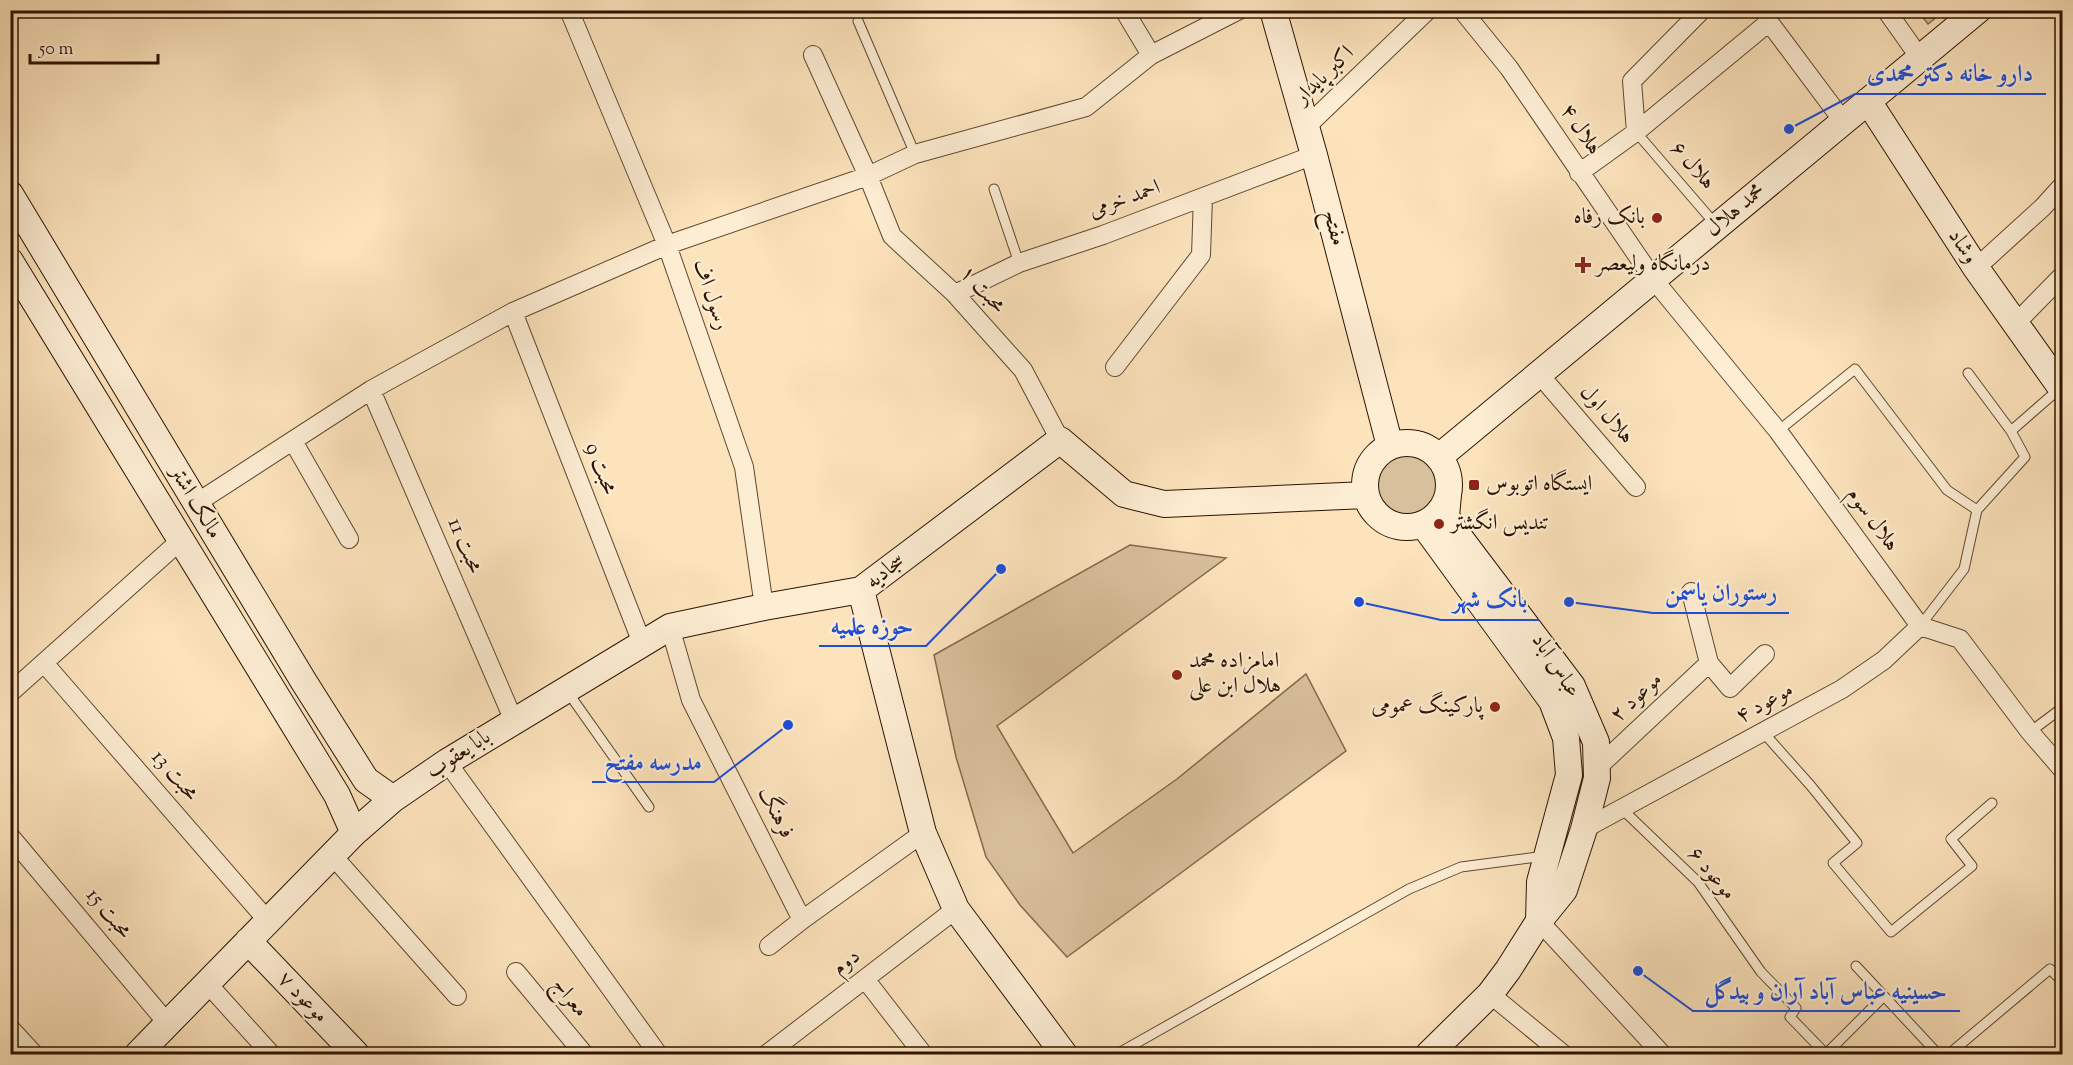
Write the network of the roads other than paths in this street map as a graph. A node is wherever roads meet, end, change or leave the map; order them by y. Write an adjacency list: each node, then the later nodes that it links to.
1 (568, 10): 28 (street, رسول اف)
2 (1124, 10): 13 (street)
3 (1239, 10): 13 (street)
4 (1273, 10): 17 (main road, مفتح)
5 (1428, 10): 17 (street, اکبر پایدار)
6 (1462, 10): 21 (street, هلال ۴)
7 (1886, 10): 14 (street)
8 (1977, 10): 14 (main road, محمد هلال)
9 (1694, 13): 18 (street)
10 (1766, 16): 16 (street); 18 (street)
11 (858, 21): 19 (lane)
12 (813, 55): 22 (street, محبت ۱)
13 (1151, 55): 19 (street)
14 (1920, 58): 15 (main road, محمد هلال)
15 (1868, 101): 16 (main road, محمد هلال); 31 (main road, وشاد)
16 (1843, 122): 27 (main road, محمد هلال)
17 (1306, 127): 20 (main road, مفتح)
18 (1636, 132): 21 (street); 27 (lane, هلال ۶)
19 (915, 154): 22 (street)
20 (1314, 155): 26 (street, احمد خرمی); 46 (main road, مفتح)
21 (1579, 173): 33 (street, هلال ۴)
22 (868, 176): 28 (street); 34 (street, محبت ۱)
23 (2062, 186): 31 (street)
24 (994, 189): 30 (lane)
25 (10, 194): 51 (main road, مالک اشتر)
26 (1203, 197): 30 (street, احمد خرمی); 37 (street)
27 (1718, 226): 33 (main road, محمد هلال)
28 (667, 245): 35 (street); 58 (street, رسول اف)
29 (10, 261): 55 (main road, مالک اشتر)
30 (1019, 263): 34 (street, احمد خرمی)
31 (1976, 268): 36 (main road, وشاد)
32 (2062, 276): 36 (street)
33 (1654, 280): 39 (main road, محمد هلال); 42 (street, هلال سوم)
34 (955, 294): 44 (street, محبت ۱)
35 (513, 312): 41 (street); 61 (street, محبت 9)
36 (2015, 324): 40 (main road, وشاد)
37 (1115, 367)
38 (1968, 373): 43 (lane)
39 (1539, 374): 47 (main road, محمد هلال); 48 (street, هلال اول)
40 (2062, 388): 43 (lane)
41 (371, 390): 45 (street); 68 (street, محبت 11)
42 (1779, 430): 52 (lane); 59 (street, هلال سوم)
43 (2011, 430): 52 (lane)
44 (1060, 440): 49 (main road); 56 (main road, سجادیه)
45 (293, 441): 51 (street); 54 (street)
46 (1390, 446): 47 (main road); 49 (main road)
47 (1439, 457): 50 (main road)
48 (1636, 487)
49 (1366, 495): 53 (main road)
50 (1448, 495): 53 (main road); 72 (main road, عباس آباد)
51 (195, 504): 74 (main road, مالک اشتر)
52 (1977, 510): 59 (lane)
53 (1422, 524): 85 (main road, عباس آباد)
54 (349, 539)
55 (181, 540): 63 (street); 75 (main road, مالک اشتر)
56 (861, 590): 58 (main road, بابا یعقوب); 82 (main road, سجادیه)
57 (1691, 592): 64 (street)
58 (764, 607): 60 (main road, بابا یعقوب)
59 (1920, 626): 69 (street, موعود ۴); 70 (street)
60 (670, 627): 61 (main road, بابا یعقوب); 87 (street, فرهنگ)
61 (642, 644): 65 (main road, بابا یعقوب)
62 (1765, 654): 64 (street)
63 (44, 663): 66 (street); 88 (street, محبت 13)
64 (1709, 663): 72 (street, موعود ۲)
65 (566, 690): 68 (main road, بابا یعقوب); 78 (lane)
66 (10, 693)
67 (2062, 708): 70 (lane)
68 (514, 721): 71 (main road, بابا یعقوب)
69 (1763, 732): 77 (lane); 79 (street, موعود ۴)
70 (2030, 732): 73 (street)
71 (447, 762): 76 (main road, بابا یعقوب); 109 (street)
72 (1597, 768): 80 (main road, عباس آباد)
73 (2062, 769)
74 (366, 780): 75 (main road); 76 (main road, مالک اشتر)
75 (336, 795): 81 (main road, مالک اشتر)
76 (393, 800): 81 (main road, بابا یعقوب)
77 (1992, 803)
78 (649, 807)
79 (1622, 809): 80 (street, موعود ۴); 99 (lane, موعود ۶)
80 (1584, 829): 89 (main road, عباس آباد)
81 (354, 833): 84 (main road, بابا یعقوب)
82 (923, 833): 86 (main road, سجادیه); 87 (street)
83 (10, 836): 100 (street, محبت 15)
84 (332, 855): 88 (main road, بابا یعقوب); 98 (street)
85 (1548, 855): 89 (main road, عباس آباد); 112 (lane)
86 (956, 909): 94 (street, دوم); 103 (main road, سجادیه)
87 (802, 920): 91 (street)
88 (268, 921): 90 (main road, بابا یعقوب)
89 (1539, 921): 97 (main road, عباس آباد); 114 (street)
90 (248, 941): 96 (main road, بابا یعقوب); 107 (main road, موعود ۷)
91 (769, 946)
92 (1856, 966): 99 (lane)
93 (516, 972): 108 (street, معراج)
94 (865, 979): 110 (street, دوم); 111 (street)
95 (2062, 981): 116 (lane)
96 (207, 983): 100 (main road, بابا یعقوب); 106 (street)
97 (1490, 994): 102 (main road, عباس آباد); 113 (street)
98 (458, 996)
99 (1883, 996): 115 (lane)
100 (168, 1024): 105 (main road, بابا یعقوب)
101 (10, 1028): 104 (street)
102 (1440, 1050)
103 (1062, 1053)
104 (34, 1054)
105 (138, 1054)
106 (271, 1054)
107 (356, 1054)
108 (584, 1054)
109 (658, 1054)
110 (767, 1054)
111 (923, 1054)
112 (1117, 1054)
113 (1563, 1054)
114 (1662, 1054)
115 (1938, 1054)
116 (1949, 1054)

